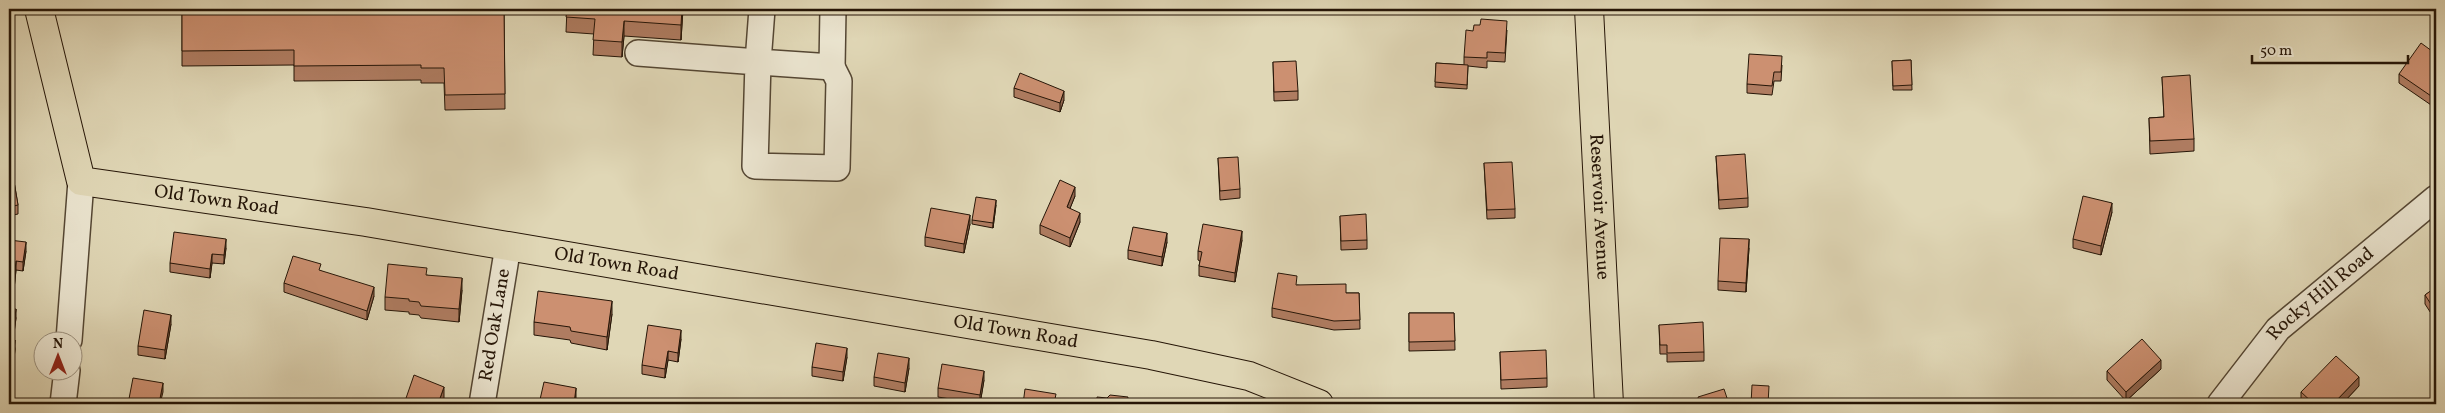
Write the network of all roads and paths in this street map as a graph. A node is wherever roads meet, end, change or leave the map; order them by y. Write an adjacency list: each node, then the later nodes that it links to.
1 (39, 9): 8 (main road)
2 (762, 9): 6 (street)
3 (833, 9): 7 (street)
4 (1589, 9): 16 (main road, Reservoir Avenue)
5 (638, 52): 6 (street)
6 (758, 62): 7 (street); 7 (street)
7 (832, 68)
8 (81, 181): 10 (main road, Old Town Road); 11 (street)
9 (2436, 198): 17 (street, Rocky Hill Road)
10 (508, 246): 14 (street, Red Oak Lane); 15 (main road, Old Town Road)
11 (70, 330)
12 (66, 380): 13 (street)
13 (64, 404)
14 (482, 404)
15 (1319, 404)
16 (1609, 404)
17 (2220, 404)

